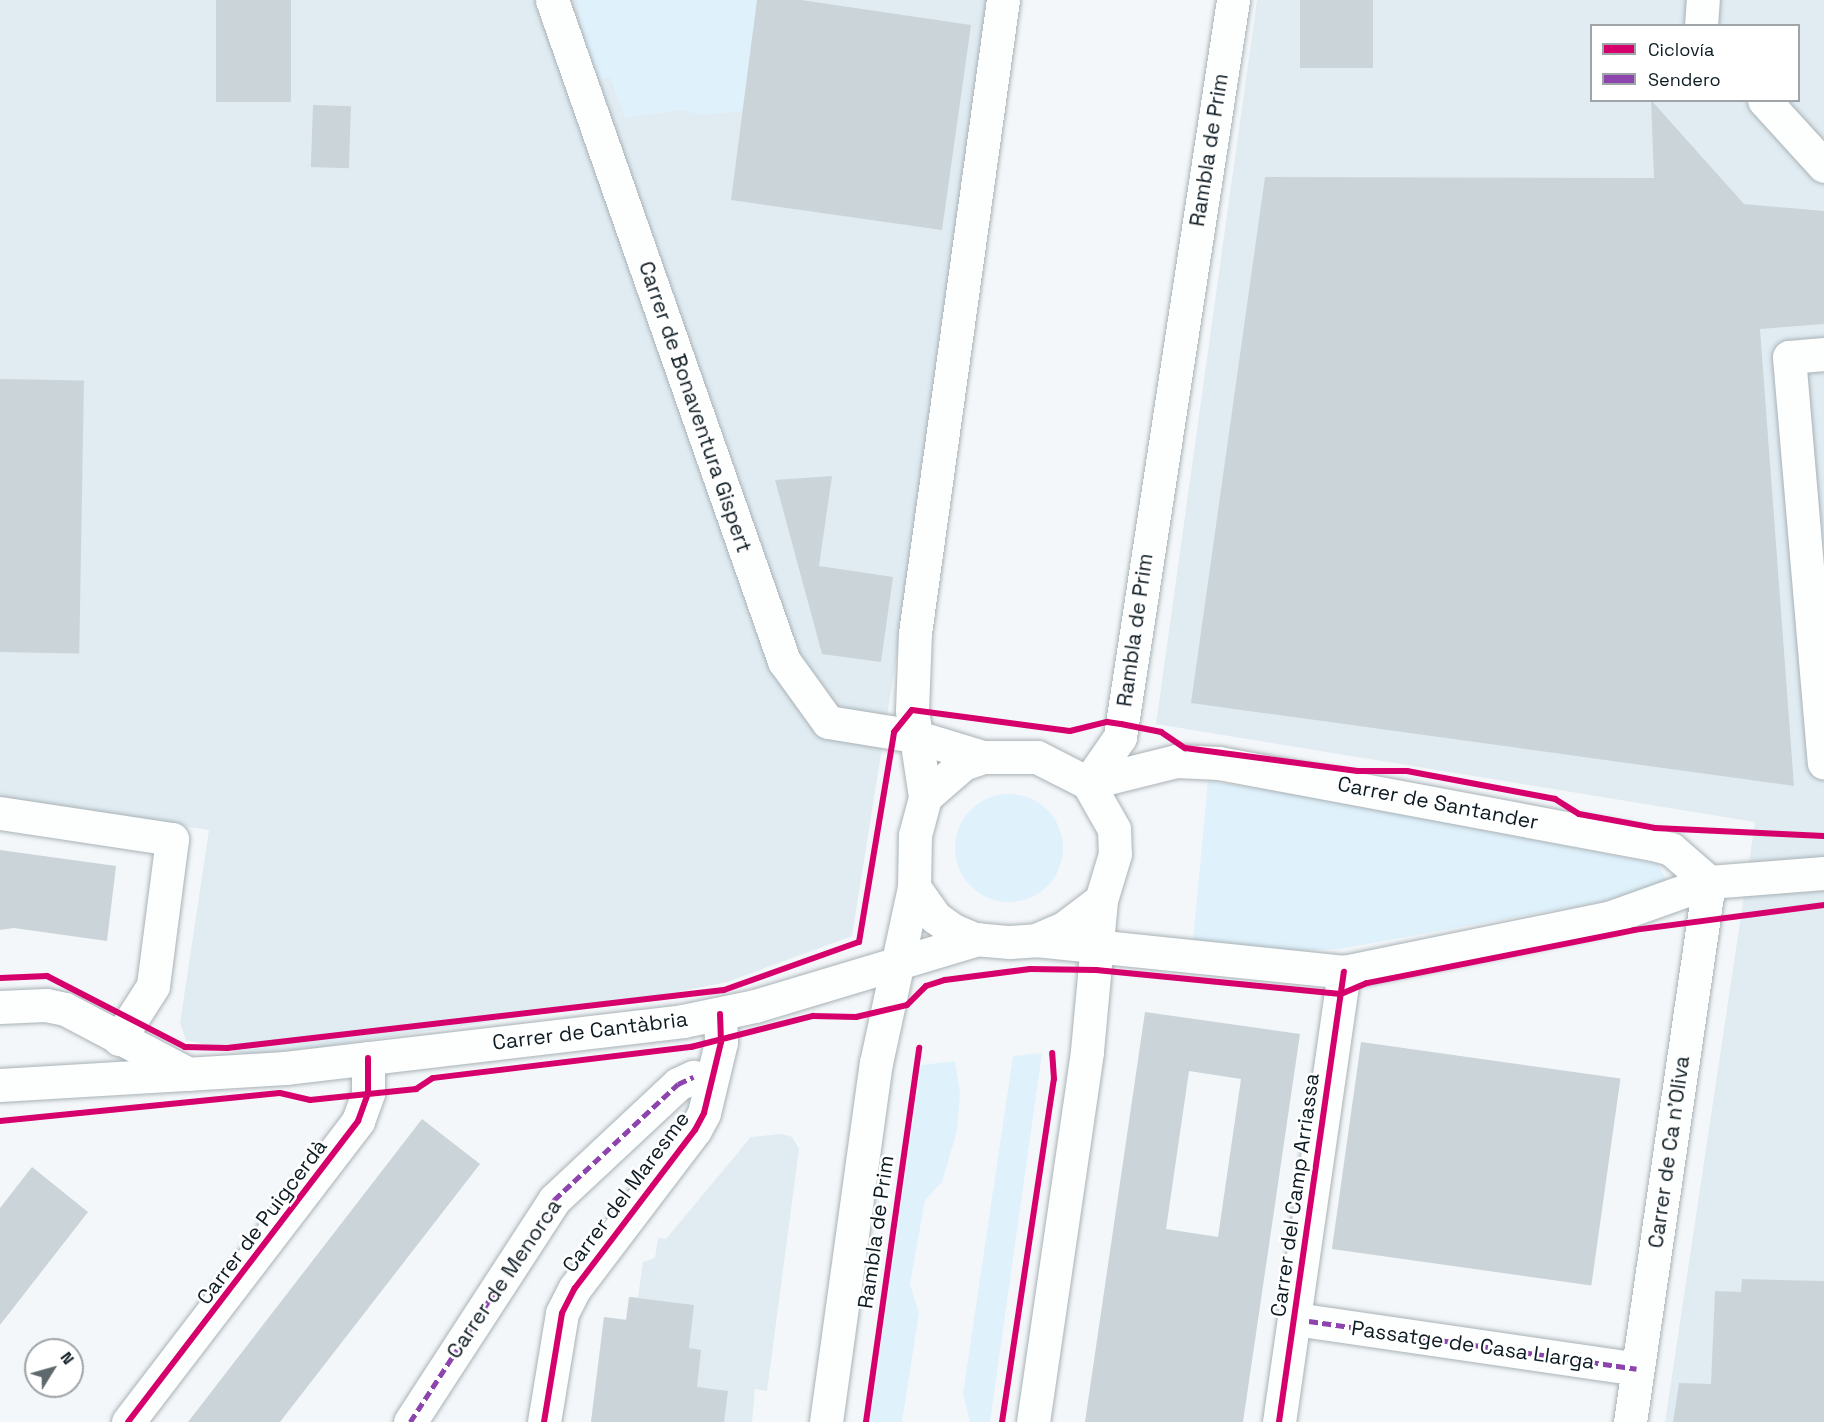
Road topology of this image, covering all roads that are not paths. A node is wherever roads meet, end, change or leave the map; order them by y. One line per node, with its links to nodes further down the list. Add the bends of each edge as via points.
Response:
1 (552, 0): 10 (street, Carrer de Bonaventura Gispert, via 784,661 828,722)
2 (1003, 0): 10 (street, via 915,633)
3 (1233, 0): 13 (street, Rambla de Prim, via 1120,736)
4 (1703, 0): 5 (street)
5 (1701, 24)
6 (1766, 102): 7 (street)
7 (1824, 166)
8 (1824, 354): 9 (street, via 1789,357)
9 (1817, 598): 12 (street)
10 (914, 736): 11 (street, Carrer de Bonaventura Gispert); 14 (street)
11 (983, 758): 13 (street, via 1037,758); 14 (street, via 945,776)
12 (1824, 762)
13 (1088, 783): 17 (street, Carrer de Santander, via 1176,761 1219,763 1653,844 1671,849); 19 (street, via 1114,829 1112,876)
14 (925, 797): 18 (street, Rambla de Prim, via 915,835)
15 (0, 813): 27 (street, via 171,839 153,986)
16 (1824, 873): 17 (street)
17 (1709, 882): 24 (street, via 1611,917); 33 (street, Carrer de Ca n'Oliva)
18 (914, 887): 20 (street, via 934,918); 23 (street, Rambla de Prim)
19 (1101, 900): 21 (street, via 1084,916); 22 (street)
20 (978, 939): 21 (street); 23 (street, Carrer de Cantàbria)
21 (1036, 940): 22 (street)
22 (1098, 947): 24 (street); 38 (street)
23 (898, 961): 26 (street, Carrer de Cantàbria); 37 (street, Rambla de Prim, via 876,1063)
24 (1344, 972): 39 (street, Carrer del Camp Arriassa)
25 (0, 1007): 27 (street, via 46,1005 65,1009)
26 (720, 1014): 28 (street, Carrer de Cantàbria); 36 (street, Carrer del Maresme, via 722,1042 700,1122 575,1288 562,1313)
27 (119, 1039): 29 (street)
28 (368, 1058): 29 (street, Carrer de Cantàbria); 34 (street, Carrer de Puigcerdà, via 368,1094 358,1121)
29 (194, 1076): 31 (street, Carrer de Cantàbria)
30 (693, 1077): 35 (street, Carrer de Menorca, via 678,1084 554,1200)
31 (0, 1085)
32 (1309, 1321): 33 (street, Passatge de Casa Llarga)
33 (1637, 1369): 40 (street, Carrer de Ca n'Oliva)
34 (128, 1422)
35 (410, 1422)
36 (544, 1422)
37 (826, 1422)
38 (1034, 1422)
39 (1279, 1422)
40 (1630, 1422)

